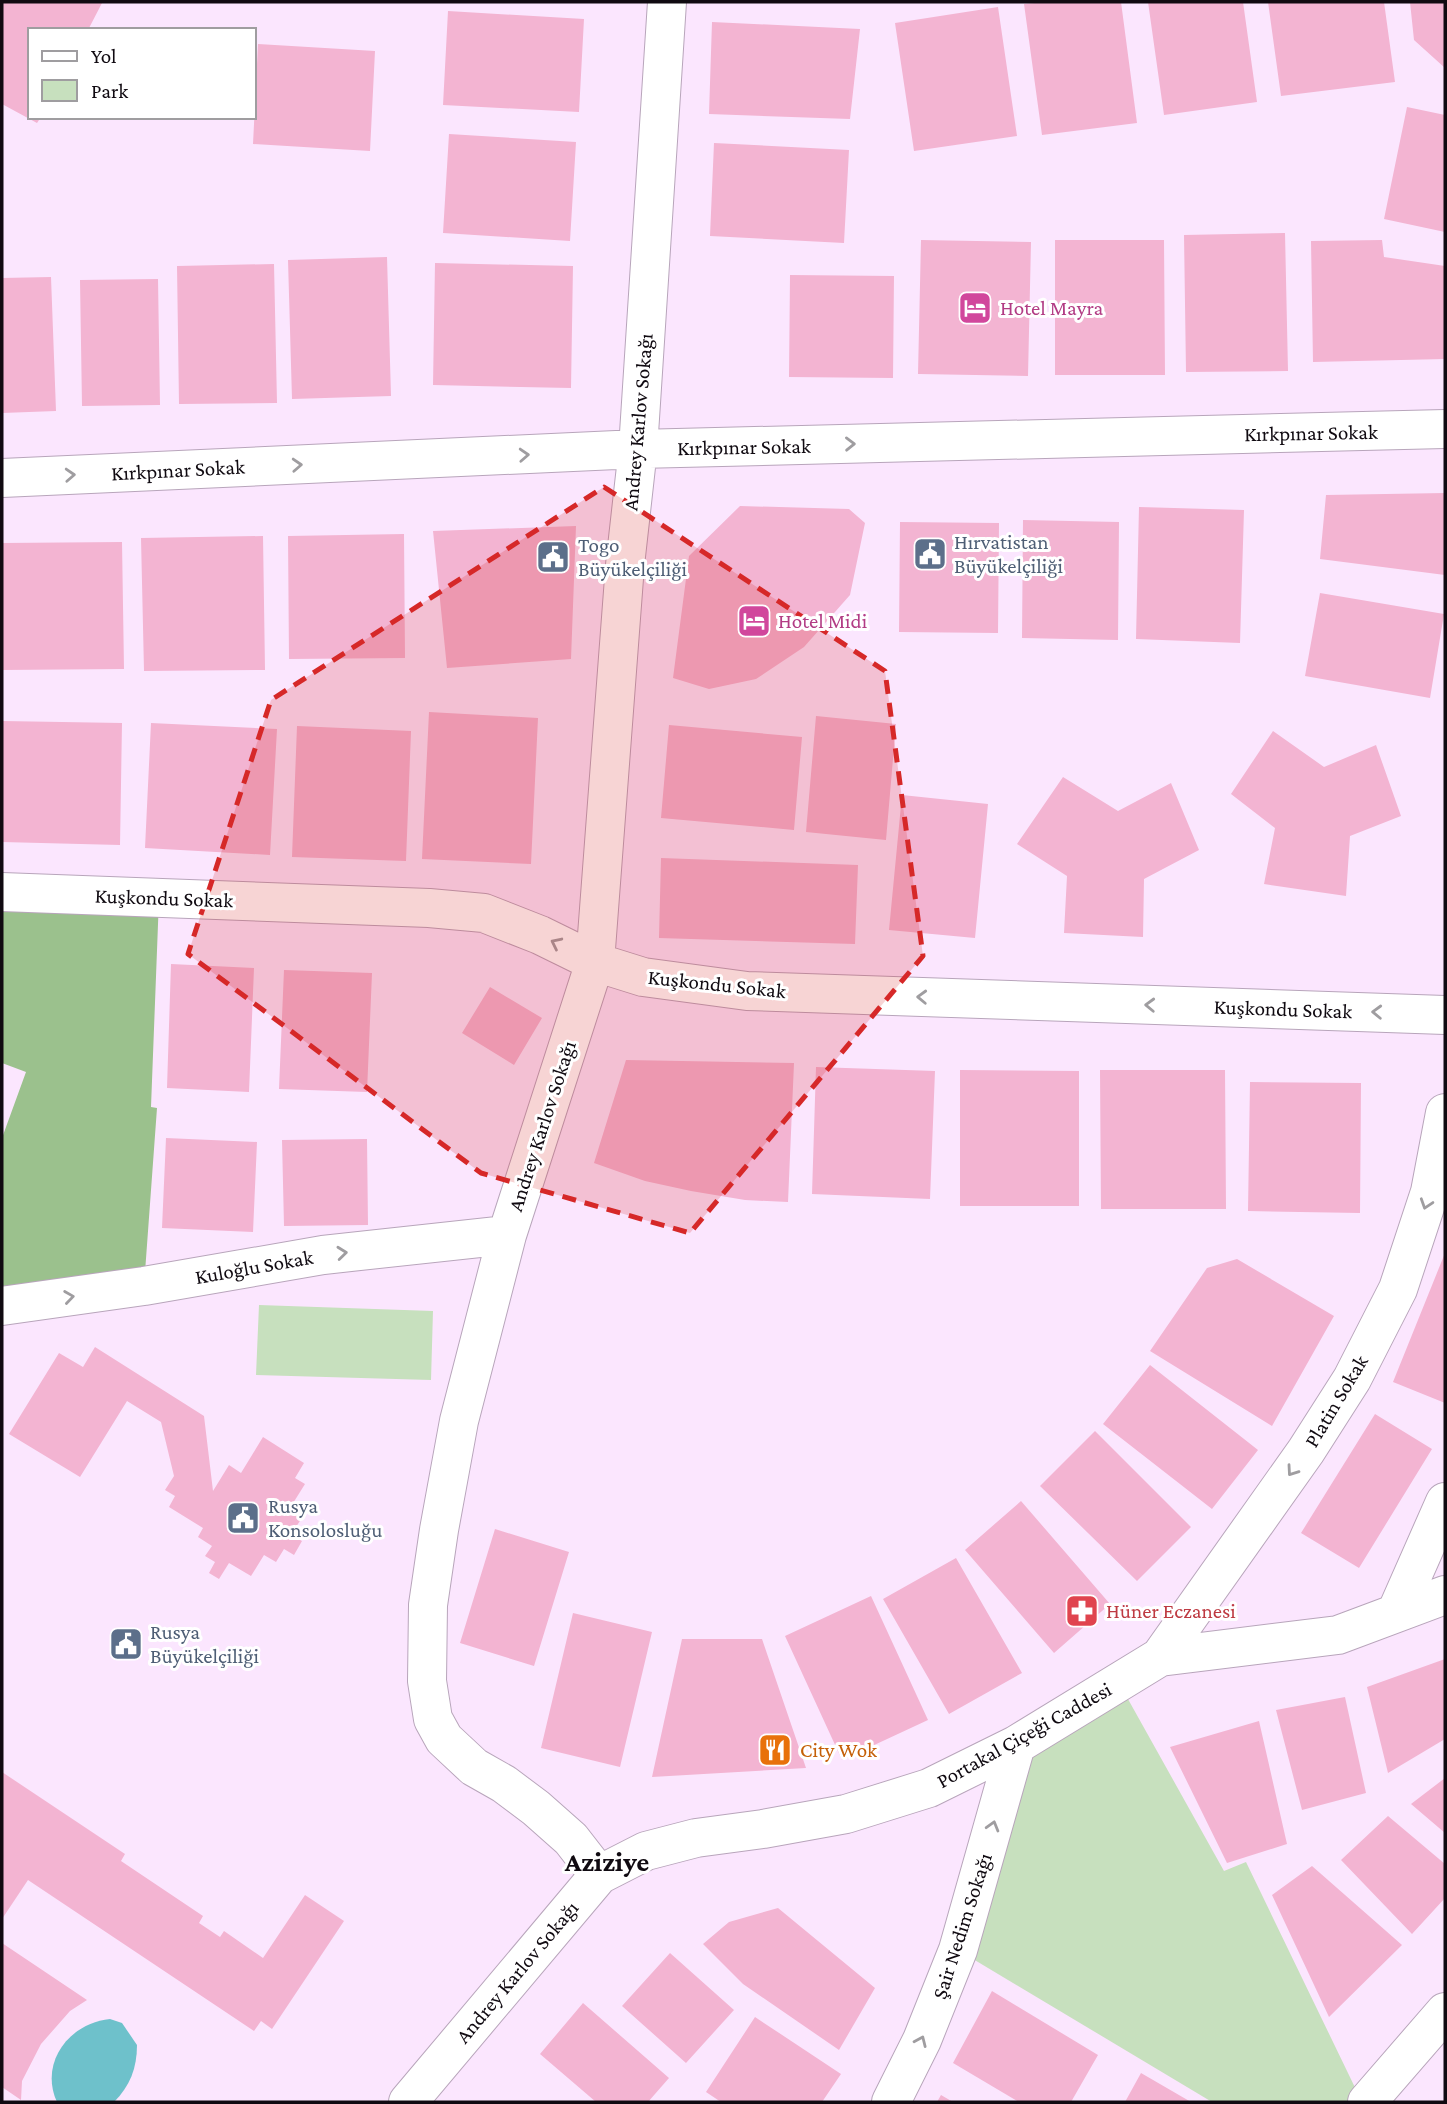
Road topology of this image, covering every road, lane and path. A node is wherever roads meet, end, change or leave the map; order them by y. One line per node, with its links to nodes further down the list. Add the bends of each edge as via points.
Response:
1 (667, 2): 3 (street, Andrey Karlov Sokağı)
2 (1445, 429): 3 (street, Kırkpınar Sokak, one-way to 2)
3 (638, 449): 4 (street, Kırkpınar Sokak, one-way to 3); 6 (street, Andrey Karlov Sokağı)
4 (2, 478)
5 (2, 892): 6 (street, Kuşkondu Sokak, one-way to 5, via 484,913)
6 (595, 962): 7 (street, Kuşkondu Sokak, one-way to 6, via 747,991 643,977); 9 (street, Andrey Karlov Sokağı)
7 (1445, 1015)
8 (1445, 1113): 14 (street, Platin Sokak, one-way to 14, via 1430,1192 1398,1289 1352,1379)
9 (507, 1235): 10 (street, Kuloğlu Sokak, one-way to 9, via 323,1255); 16 (street, Andrey Karlov Sokağı, via 459,1421 439,1530 428,1605 427,1681 433,1719 443,1739 474,1767 536,1808 571,1839)
10 (2, 1306)
11 (1445, 1502): 13 (street)
12 (1445, 1595): 13 (street, Portakal Çiçeği Caddesi)
13 (1396, 1613): 14 (street, Portakal Çiçeği Caddesi, via 1338,1635)
14 (1160, 1657): 15 (street, Portakal Çiçeği Caddesi)
15 (1016, 1745): 16 (street, Portakal Çiçeği Caddesi, via 929,1788 858,1810 646,1851); 19 (street, Şair Nedim Sokağı, one-way to 15, via 958,1950)
16 (599, 1875): 18 (street, Andrey Karlov Sokağı)
17 (1445, 2012): 20 (street)
18 (408, 2102)
19 (891, 2102)
20 (1367, 2102)

